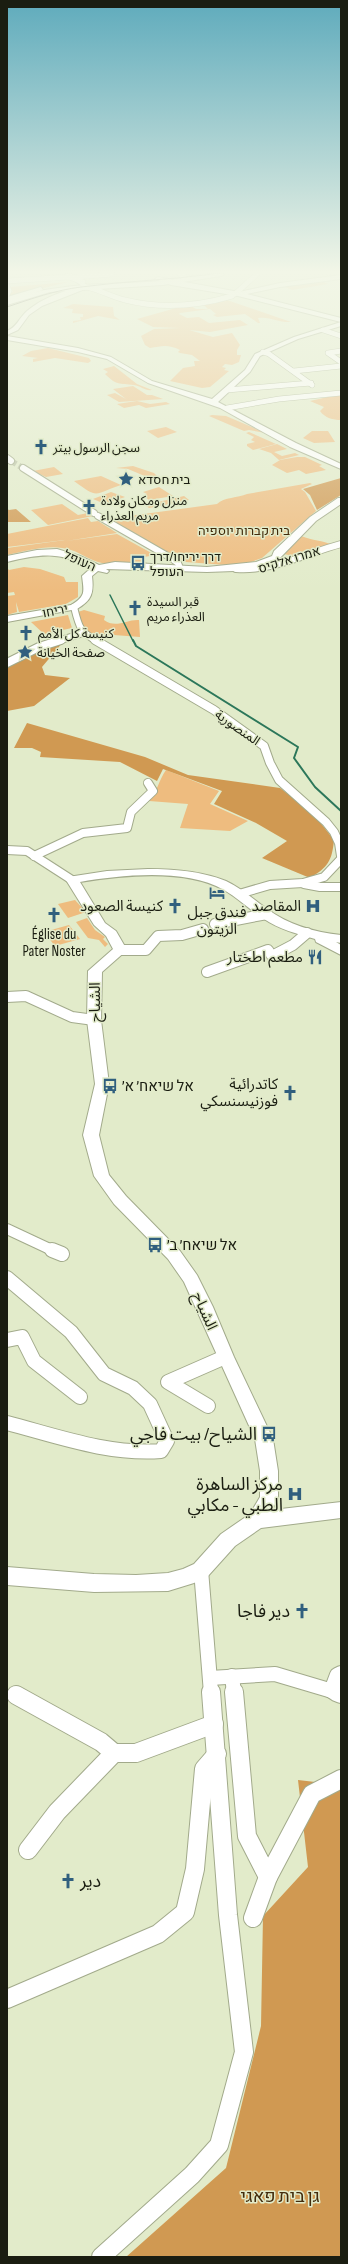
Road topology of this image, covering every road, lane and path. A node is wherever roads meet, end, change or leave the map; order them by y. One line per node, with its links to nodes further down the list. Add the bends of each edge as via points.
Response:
1 (140, 380): 8 (street)
2 (238, 380): 5 (street)
3 (305, 380): 4 (street)
4 (310, 384): 5 (street); 7 (street)
5 (227, 390): 8 (street)
6 (341, 393): 7 (street)
7 (323, 394): 9 (street)
8 (212, 403): 9 (street)
9 (226, 409): 10 (street)
10 (341, 467)
11 (23, 468): 16 (street, via 171,558)
12 (341, 501): 14 (street, via 307,524)
13 (341, 544): 18 (street, אמרו אלקיס, via 262,569)
14 (284, 547): 17 (street, via 260,563); 18 (street, via 267,563)
15 (7, 559): 19 (street, העופל, via 57,550 70,553)
16 (180, 568): 17 (street); 19 (street)
17 (219, 569): 18 (street)
18 (236, 569)
19 (101, 570): 20 (street, יריחו, via 88,585 87,598)
20 (74, 607): 21 (street, יריחו); 22 (street, via 79,628)
21 (7, 619)
22 (83, 633): 23 (street, via 40,647); 27 (street, المنصورية, via 214,710 264,746 269,764 279,781 338,835)
23 (7, 663)
24 (148, 783): 26 (street, via 153,791 132,812 127,828 83,833)
25 (7, 850): 26 (street, via 21,850)
26 (34, 856): 29 (street)
27 (341, 856)
28 (341, 859): 30 (street, via 324,877)
29 (72, 880): 32 (street, via 154,872 214,881); 38 (street, via 100,925 111,934)
30 (299, 883): 31 (street); 32 (street, via 270,885)
31 (341, 887)
32 (238, 894): 33 (street)
33 (267, 914): 34 (street); 36 (street, via 275,920)
34 (214, 924)
35 (203, 929): 38 (street, via 182,935 158,936 146,950)
36 (312, 935): 37 (street); 39 (street); 40 (street, via 271,957 268,950)
37 (341, 940)
38 (120, 950): 42 (street, الشياح, via 95,971)
39 (341, 951)
40 (207, 972)
41 (7, 997): 42 (street, via 32,996 71,1017)
42 (94, 1020): 47 (street, الشياح, via 102,1084 91,1135 102,1176 120,1200 174,1255 205,1307)
43 (7, 1229): 44 (street)
44 (62, 1254)
45 (7, 1278): 50 (street, via 71,1332 104,1374 133,1388 150,1404 167,1441 161,1450 135,1452 106,1448)
46 (7, 1340): 48 (street, via 22,1337 34,1361)
47 (225, 1357): 49 (street, via 168,1382); 52 (street, الشياح, via 264,1439 269,1472 269,1498)
48 (80, 1397)
49 (208, 1406)
50 (7, 1423)
51 (341, 1510): 52 (street)
52 (256, 1520): 53 (street, الشياح, via 228,1540)
53 (201, 1570): 54 (street, الشياح, via 168,1582 136,1584); 57 (street)
54 (7, 1576)
55 (341, 1673): 58 (street, via 337,1675)
56 (232, 1676): 57 (street); 58 (street, via 275,1674); 65 (street, via 247,1836)
57 (210, 1678): 60 (street)
58 (336, 1692)
59 (16, 1695): 61 (street, via 101,1742)
60 (214, 1724): 61 (street, via 136,1753); 62 (street)
61 (114, 1754): 64 (street, via 57,1812)
62 (216, 1754): 67 (street, via 204,1769 195,1869 185,1912 158,1934); 68 (street, via 228,1915 244,2052 220,2145 192,2175)
63 (341, 1779): 65 (street, via 312,1794)
64 (28, 1850)
65 (268, 1877): 66 (street)
66 (253, 1918)
67 (7, 1999)
68 (101, 2257)

